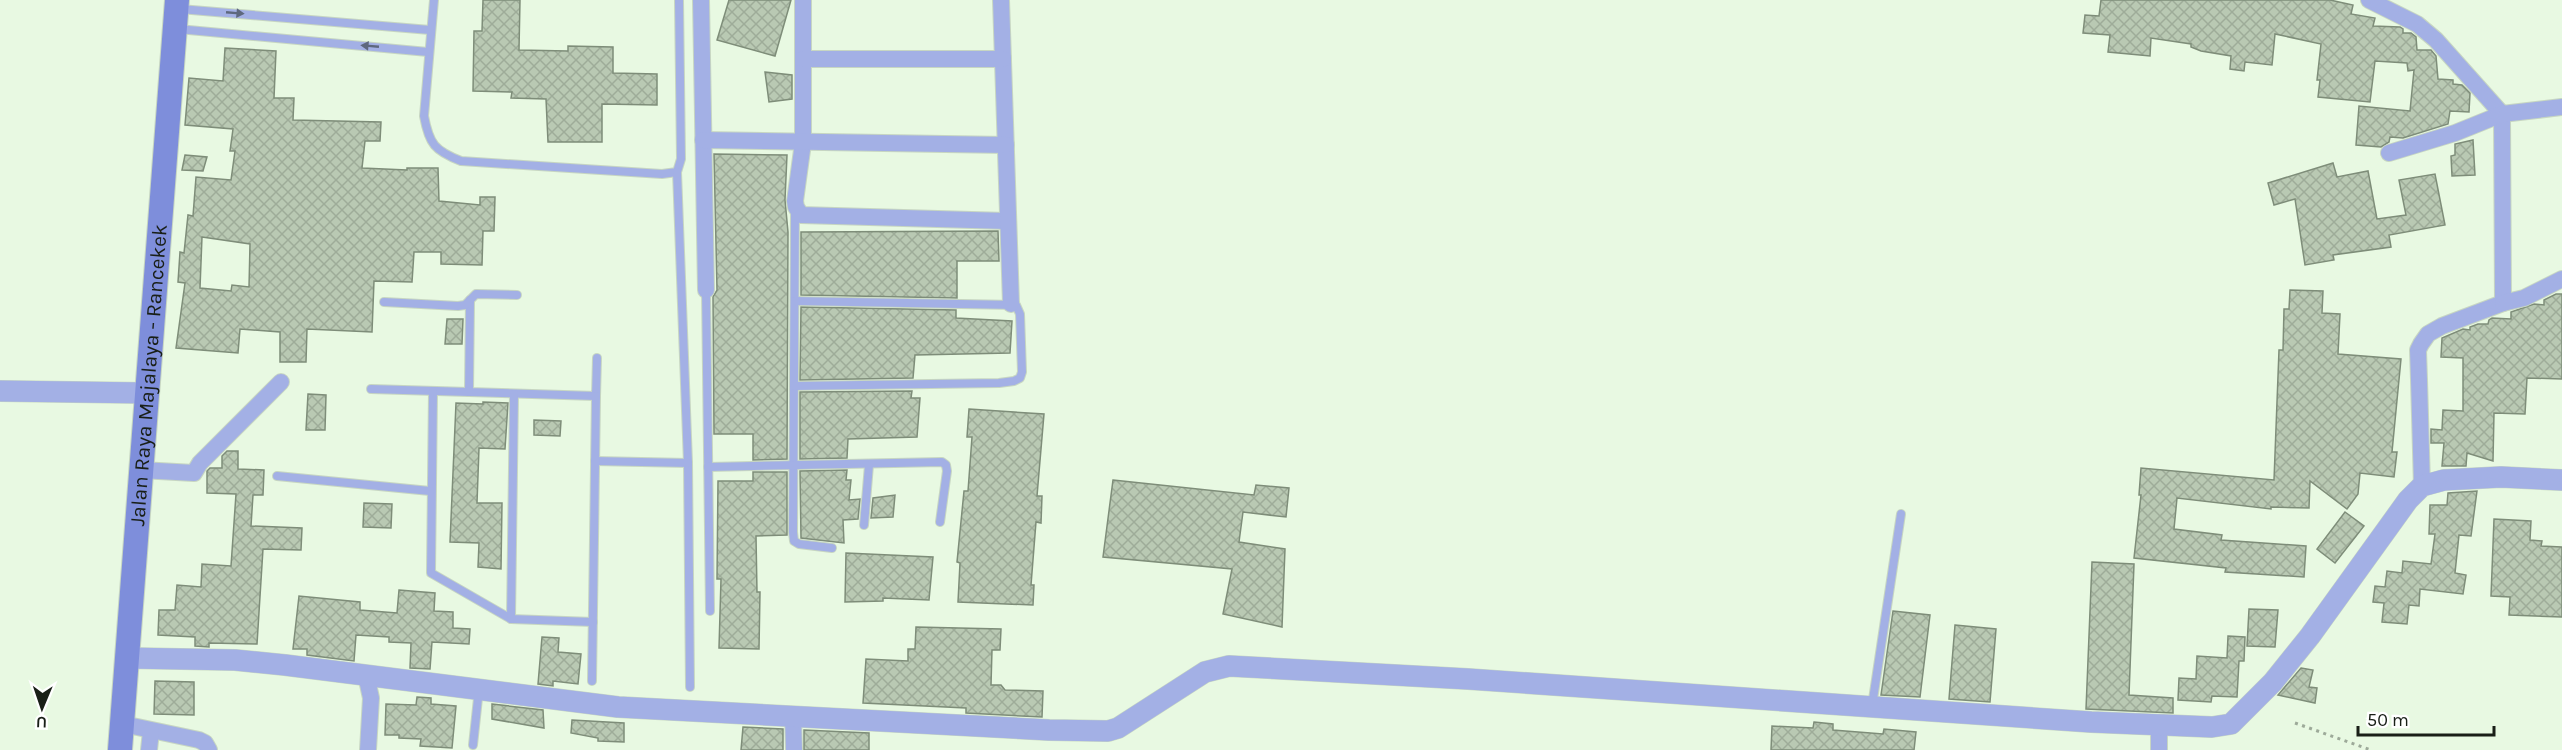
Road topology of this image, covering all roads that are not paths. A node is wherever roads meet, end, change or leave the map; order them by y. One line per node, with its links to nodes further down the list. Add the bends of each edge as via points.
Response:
1 (434, 0): 8 (lane)
2 (680, 0): 18 (lane, via 681,159)
3 (701, 0): 14 (street)
4 (803, 0): 10 (street)
5 (1001, 0): 11 (street)
6 (2368, 0): 13 (street, via 2417,24 2436,40)
7 (176, 12): 8 (lane, one-way to 8); 9 (lane, one-way to 7); 36 (main road, Jalan Raya Majalaya - Rancekek)
8 (430, 30): 9 (lane)
9 (428, 52): 18 (lane, via 424,116 427,135 446,155 461,160)
10 (803, 58): 11 (street); 15 (street)
11 (1003, 59): 16 (street)
12 (2562, 107): 13 (street)
13 (2502, 114): 17 (street); 27 (street)
14 (703, 140): 15 (street); 22 (street)
15 (804, 143): 16 (street); 19 (street)
16 (1006, 145): 20 (street)
17 (2389, 153)
18 (677, 172): 40 (lane)
19 (796, 207): 20 (street, via 801,215 811,217); 25 (lane)
20 (1006, 221): 28 (street)
21 (2562, 279): 27 (street)
22 (706, 290): 43 (lane)
23 (517, 295): 24 (lane, via 476,294)
24 (470, 300): 26 (lane, via 458,306); 35 (lane)
25 (795, 301): 28 (lane); 31 (lane)
26 (384, 302)
27 (2503, 303): 47 (street, via 2442,326 2428,334 2421,344 2418,372)
28 (1011, 304): 31 (lane, via 1016,305 1020,315 1022,372 1014,381)
29 (597, 358): 38 (lane)
30 (281, 382): 44 (street, via 200,462 194,473)
31 (794, 386): 42 (lane)
32 (370, 388): 33 (lane)
33 (432, 391): 35 (lane); 48 (lane)
34 (6, 392): 36 (street)
35 (469, 392): 37 (lane)
36 (146, 393): 44 (main road, Jalan Raya Majalaya - Rancekek)
37 (514, 394): 38 (lane); 54 (lane)
38 (596, 396): 39 (lane)
39 (595, 461): 40 (lane); 55 (lane)
40 (688, 463): 59 (lane)
41 (869, 465): 42 (lane); 50 (lane, via 946,465); 51 (lane)
42 (793, 466): 43 (lane); 52 (lane, via 794,541)
43 (708, 467): 53 (lane)
44 (141, 470): 56 (main road, Jalan Raya Majalaya - Rancekek)
45 (278, 476): 48 (lane)
46 (2562, 480): 47 (street, via 2454,479)
47 (2422, 486): 64 (street, via 2310,636 2236,720 2212,727)
48 (430, 491): 54 (lane, via 431,573)
49 (1901, 514): 61 (lane)
50 (940, 522)
51 (864, 525)
52 (831, 548)
53 (710, 611)
54 (511, 619): 55 (lane)
55 (593, 622): 58 (lane)
56 (127, 658): 57 (street, via 235,660); 63 (main road, Jalan Raya Majalaya - Rancekek)
57 (366, 675): 60 (street); 70 (street, via 372,698)
58 (592, 681)
59 (690, 687)
60 (479, 689): 62 (street, via 618,707); 66 (lane)
61 (1872, 706): 62 (street, via 1229,666 1205,672 1118,728 1108,730); 64 (street)
62 (793, 716): 71 (street)
63 (123, 724): 65 (street); 67 (main road, Jalan Raya Majalaya - Rancekek)
64 (2159, 725): 72 (street)
65 (151, 731): 68 (street); 69 (street, via 199,740)
66 (473, 746)
67 (120, 750)
68 (149, 750)
69 (209, 750)
70 (368, 750)
71 (794, 750)
72 (2159, 750)

